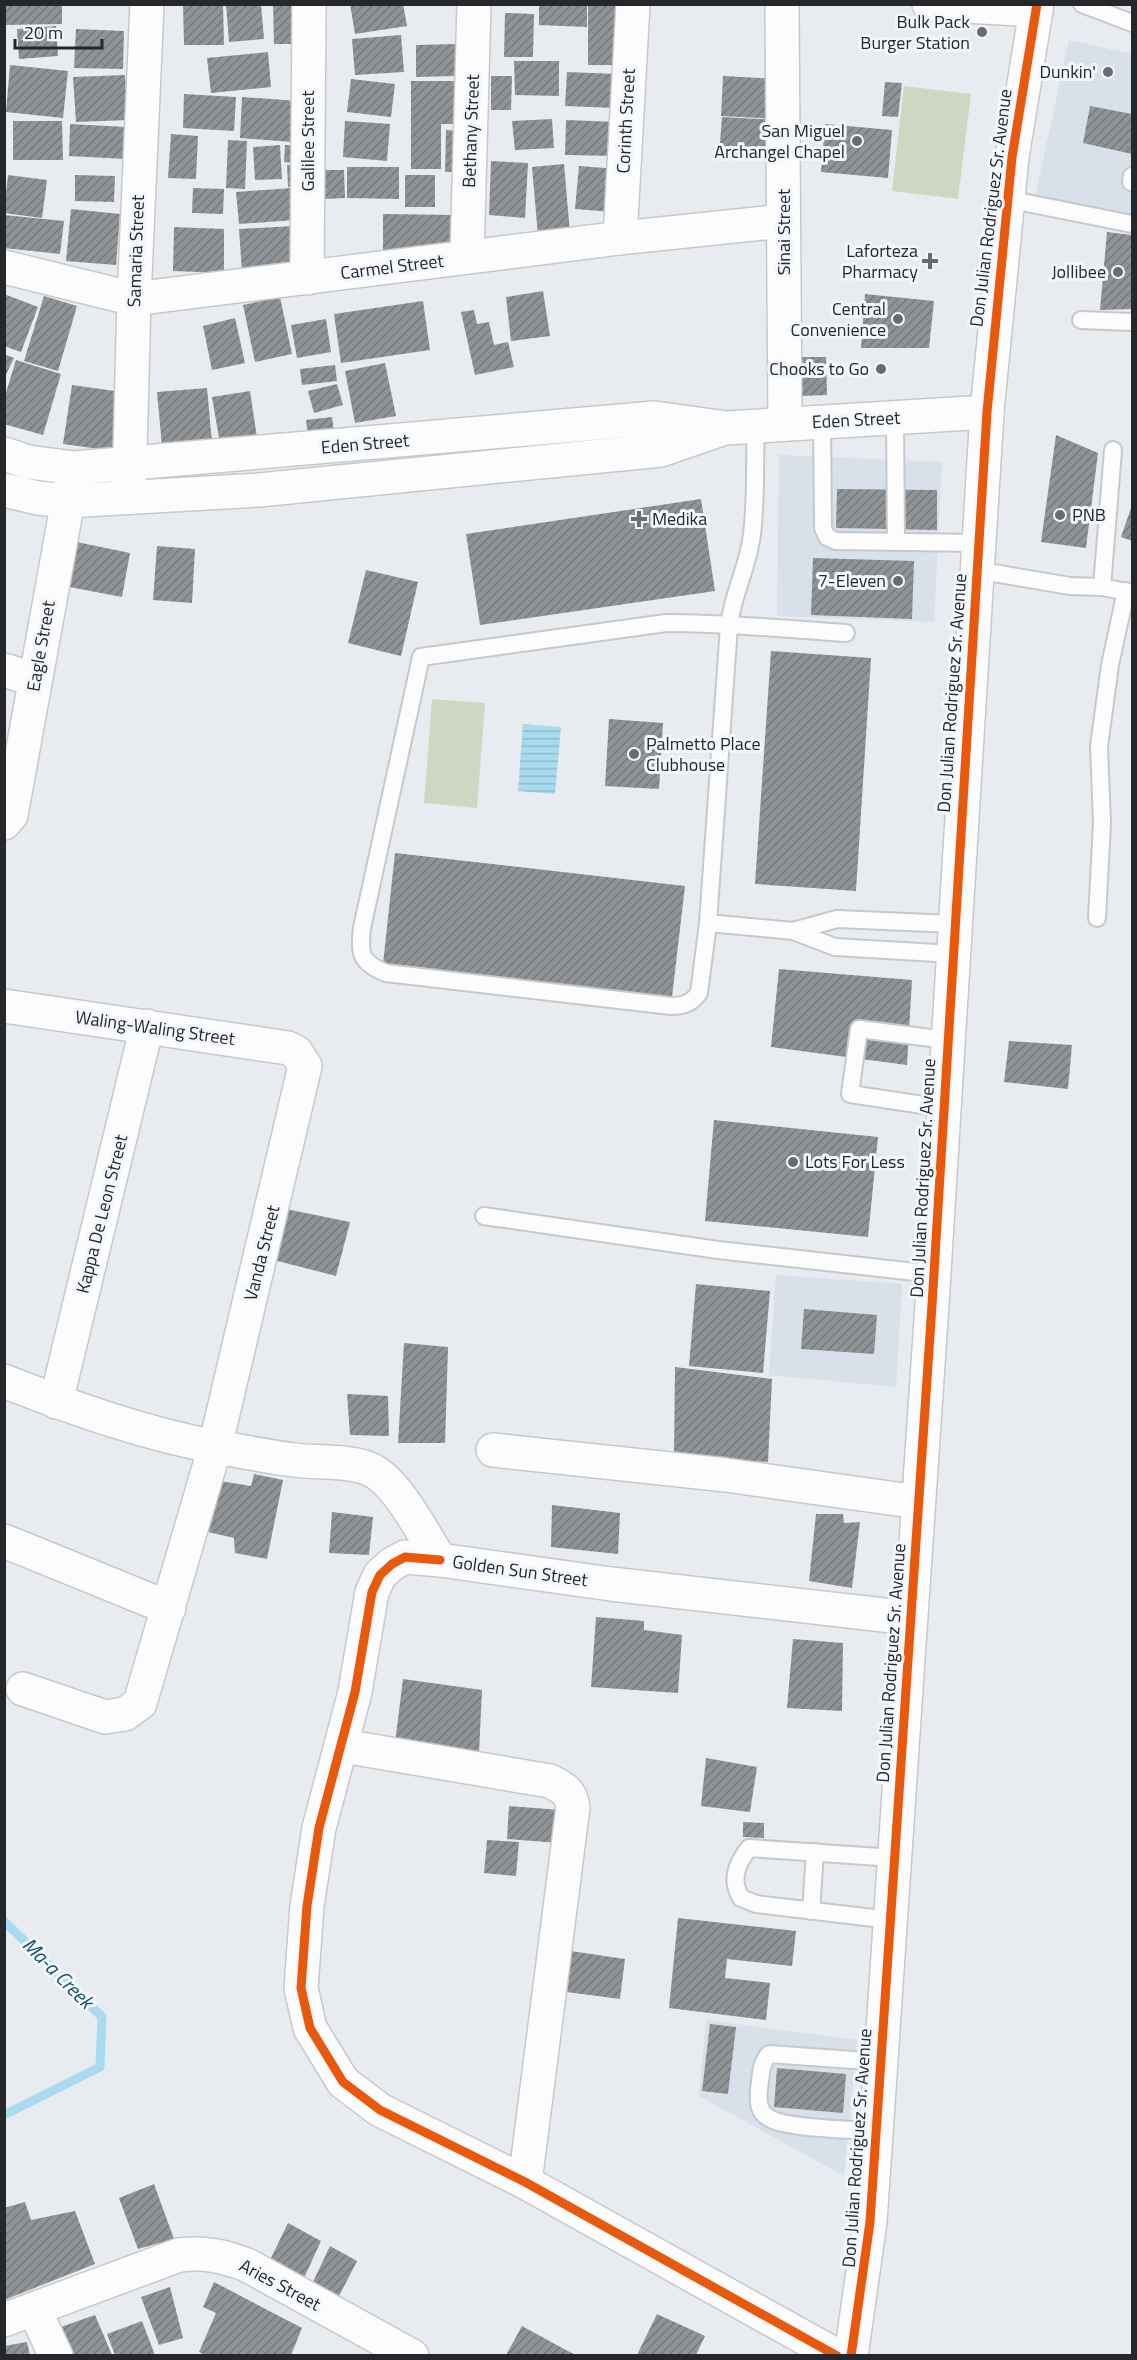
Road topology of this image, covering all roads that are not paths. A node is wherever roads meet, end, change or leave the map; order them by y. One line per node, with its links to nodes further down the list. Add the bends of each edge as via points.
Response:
1 (147, 4): 17 (street, Samaria Street)
2 (309, 4): 16 (street, Galilee Street)
3 (474, 4): 14 (street, Bethany Street)
4 (633, 4): 13 (street, Corinth Street)
5 (782, 4): 11 (street, Sinai Street)
6 (929, 4): 8 (street)
7 (1082, 4): 9 (lane)
8 (1036, 8): 10 (street, Don Julian Rodriguez Sr. Avenue)
9 (1132, 23)
10 (1006, 199): 12 (lane); 20 (street, Don Julian Rodriguez Sr. Avenue)
11 (783, 220): 13 (street, Carmel Street); 23 (street, Sinai Street)
12 (1132, 224)
13 (620, 238): 14 (street, Carmel Street)
14 (467, 257): 16 (street, Carmel Street)
15 (4, 267): 17 (street, Carmel Street)
16 (307, 278): 17 (street, Carmel Street)
17 (134, 299): 26 (street, Samaria Street)
18 (1082, 320): 19 (lane)
19 (1132, 322)
20 (987, 412): 21 (street, Eden Street); 32 (street, Don Julian Rodriguez Sr. Avenue)
21 (896, 418): 22 (street, Eden Street); 31 (lane)
22 (822, 422): 23 (street, Eden Street); 31 (lane, via 824,533 836,541)
23 (755, 426): 26 (street, Eden Street, via 656,418); 29 (street, Eden Street, via 661,450 259,490); 35 (lane, via 752,538 730,609)
24 (1113, 450): 33 (lane)
25 (4, 454): 27 (street, Eden Street, via 28,462)
26 (130, 464): 27 (street, Eden Street); 29 (street, Samaria Street)
27 (74, 468): 30 (street, Eagle Street)
28 (4, 490): 30 (street, Eden Street)
29 (129, 498): 30 (street, Eden Street)
30 (67, 501): 37 (street, Eagle Street)
31 (896, 542): 32 (lane)
32 (977, 557): 33 (lane, via 1070,586); 42 (street, Don Julian Rodriguez Sr. Avenue)
33 (1102, 587): 34 (lane)
34 (1129, 592): 39 (lane, via 1110,665 1099,746 1102,844)
35 (729, 626): 36 (lane); 40 (lane); 40 (lane, via 666,623 421,657 360,945 363,959 386,974 682,1006 699,993)
36 (846, 633)
37 (20, 675): 38 (street, Eagle Street, via 11,815)
38 (4, 823)
39 (1097, 918)
40 (708, 923): 41 (lane)
41 (793, 931): 42 (lane, via 835,947); 42 (lane, via 837,919)
42 (953, 939): 45 (street, Don Julian Rodriguez Sr. Avenue)
43 (4, 1006): 44 (street, Waling-Waling Street)
44 (147, 1026): 46 (street, Waling-Waling Street, via 288,1048); 51 (street, Kappa De Leon Street)
45 (947, 1040): 47 (street, Don Julian Rodriguez Sr. Avenue); 47 (lane, via 859,1029 850,1094)
46 (302, 1059): 52 (street, Vanda Street, via 305,1076)
47 (943, 1108): 49 (street, Don Julian Rodriguez Sr. Avenue)
48 (484, 1216): 49 (lane, via 718,1250)
49 (933, 1274): 54 (street, Don Julian Rodriguez Sr. Avenue)
50 (4, 1381): 51 (street, Golden Sun Street)
51 (56, 1402): 52 (street, Golden Sun Street)
52 (215, 1447): 56 (street, Golden Sun Street, via 367,1468 384,1478 396,1492); 57 (street, Vanda Street)
53 (493, 1450): 54 (street, via 726,1475)
54 (918, 1502): 58 (street, Don Julian Rodriguez Sr. Avenue)
55 (4, 1541): 57 (street)
56 (440, 1560): 58 (street, Golden Sun Street); 60 (street, via 405,1557 380,1575 365,1620 361,1661)
57 (169, 1608): 59 (street, Vanda Street, via 140,1703 125,1713 105,1717)
58 (910, 1618): 62 (street, Don Julian Rodriguez Sr. Avenue)
59 (23, 1689)
60 (343, 1746): 67 (street, via 319,1828 307,1906 301,1988 310,2028 343,2082 359,2096); 67 (street, via 550,1781 572,1796)
61 (815, 1852): 62 (lane); 63 (lane); 63 (lane, via 749,1848 735,1875 741,1898 756,1904)
62 (894, 1858): 64 (street, Don Julian Rodriguez Sr. Avenue)
63 (811, 1911): 64 (lane)
64 (890, 1920): 65 (street, Don Julian Rodriguez Sr. Avenue)
65 (881, 2061): 66 (street, Don Julian Rodriguez Sr. Avenue); 66 (lane, via 813,2063 769,2054 762,2068 759,2094 759,2106 769,2118 808,2118)
66 (876, 2132): 73 (street, Don Julian Rodriguez Sr. Avenue, via 866,2264)
67 (525, 2182): 72 (street)
68 (20, 2314): 69 (street, Aries Street, via 179,2255 202,2252 247,2265); 70 (street)
69 (362, 2344): 71 (street, Aries Street)
70 (56, 2355)
71 (412, 2355)
72 (837, 2355)
73 (851, 2355)

